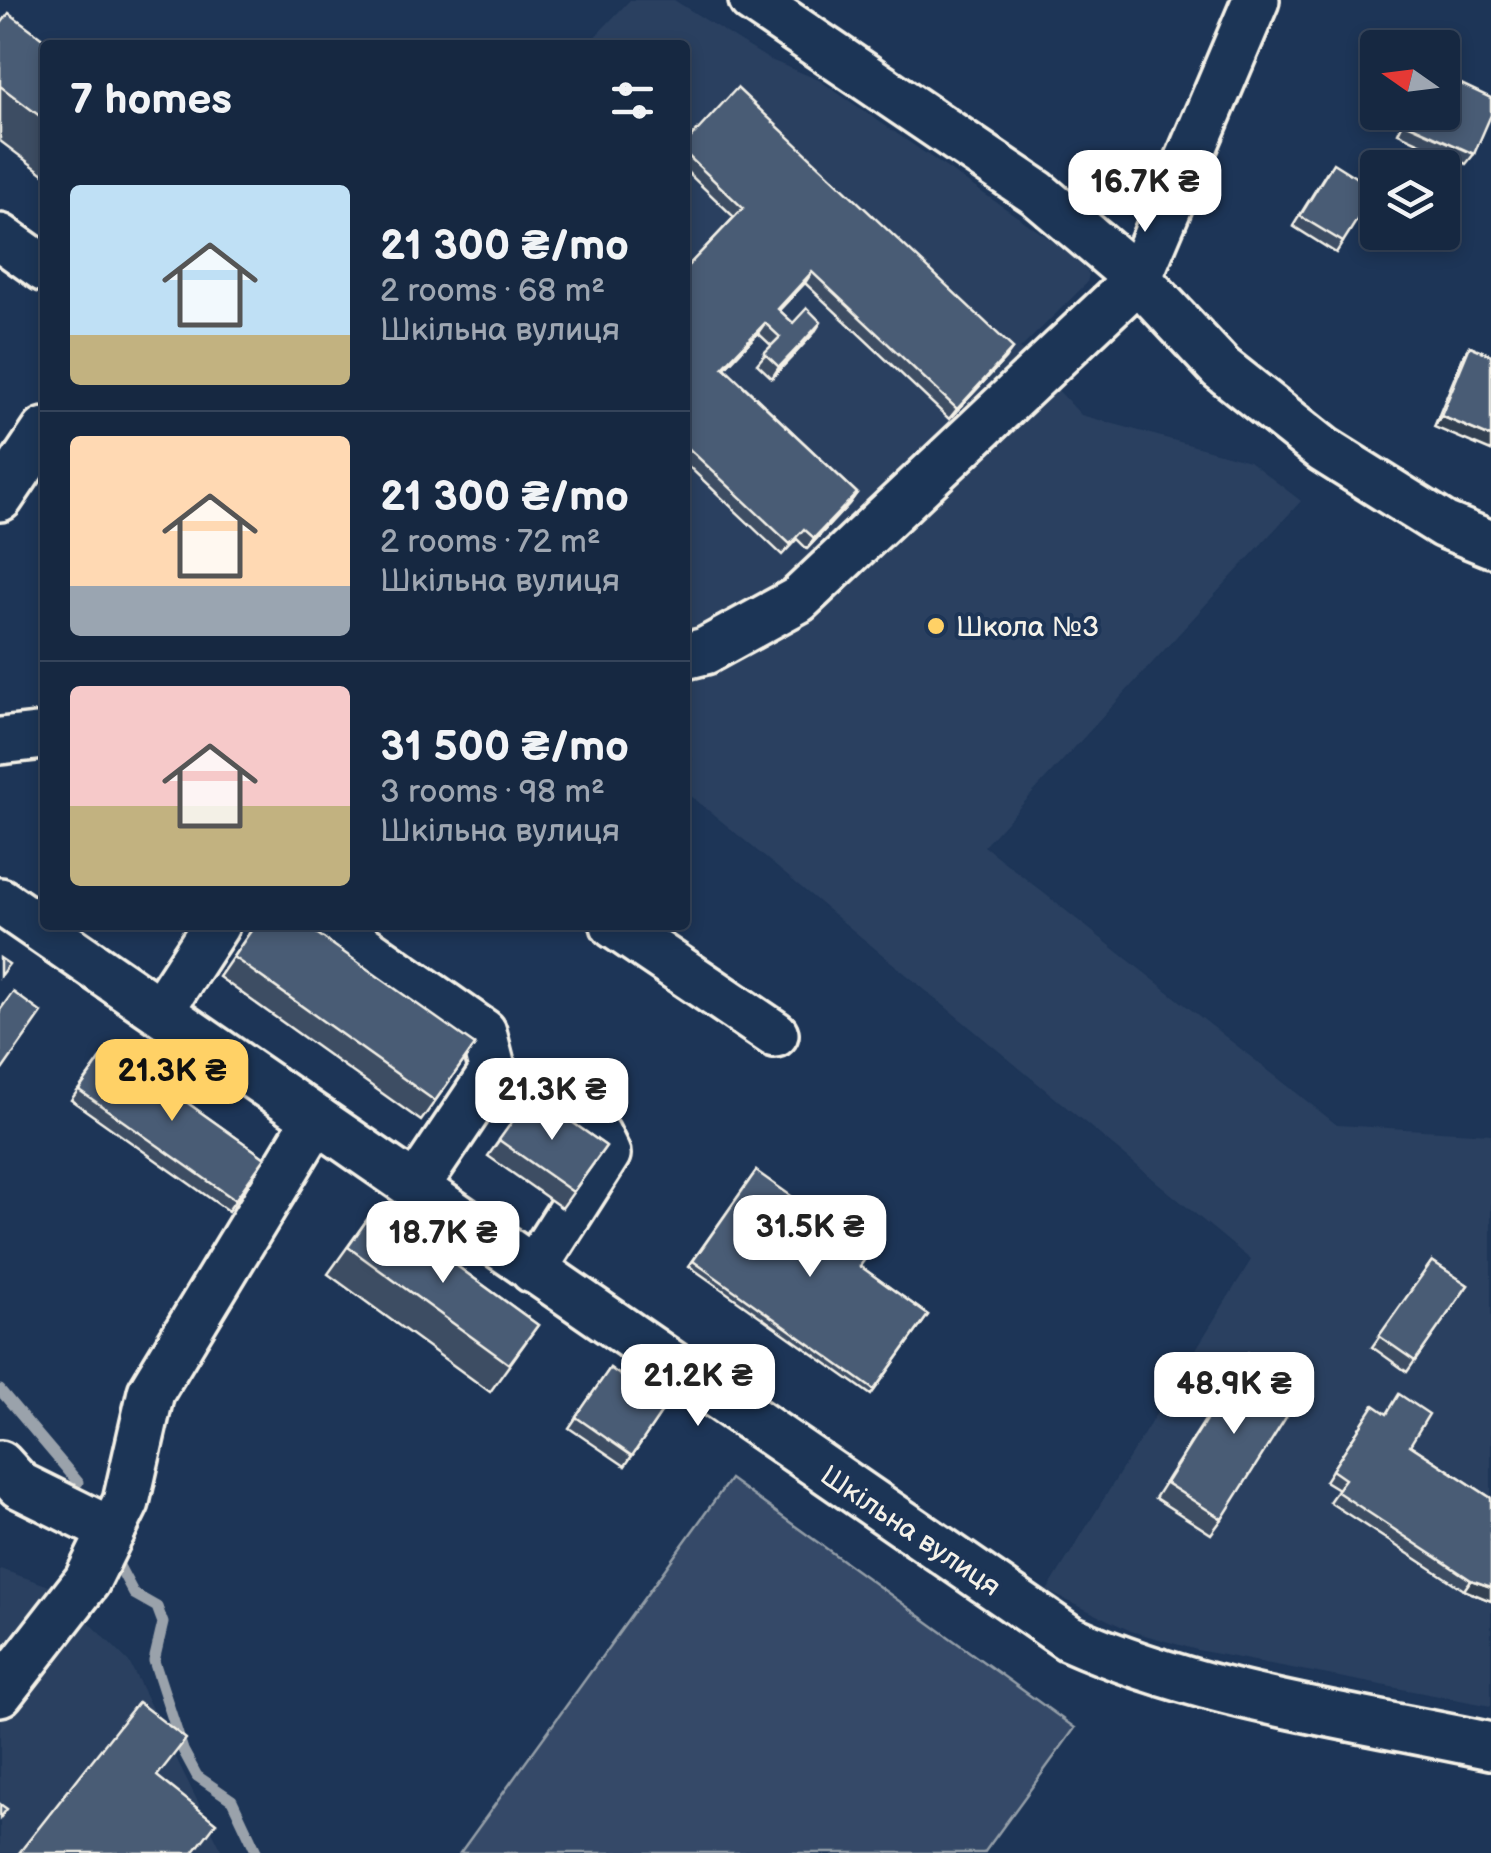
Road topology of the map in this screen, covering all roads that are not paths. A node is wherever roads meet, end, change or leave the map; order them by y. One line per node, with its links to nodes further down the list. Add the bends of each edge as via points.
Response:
1 (752, 0): 5 (street, via 1037,193)
2 (1256, 0): 5 (street)
3 (0, 237): 4 (street)
4 (40, 265)
5 (1138, 279): 8 (street, via 1222,368 1324,450 1444,524); 9 (street, via 798,600)
6 (40, 439): 7 (street)
7 (0, 498)
8 (1491, 544)
9 (690, 655)
10 (0, 901): 11 (street, Шкільна вулиця)
11 (40, 928)
12 (42, 930): 16 (street, Шкільна вулиця)
13 (213, 930): 16 (street)
14 (337, 930): 20 (street, via 483,1032 493,1072)
15 (621, 930): 17 (street)
16 (160, 1011): 19 (street, Шкільна вулиця)
17 (775, 1034)
18 (546, 1099): 21 (street, via 597,1134 607,1154)
19 (316, 1119): 20 (street, Шкільна вулиця); 23 (street, via 150,1392 126,1502)
20 (415, 1188): 21 (street, Шкільна вулиця)
21 (533, 1270): 25 (street, Шкільна вулиця, via 1069,1638 1126,1664 1196,1683)
22 (0, 1464): 23 (street, via 18,1484)
23 (112, 1531): 24 (street, via 87,1582)
24 (0, 1693)
25 (1491, 1746)

